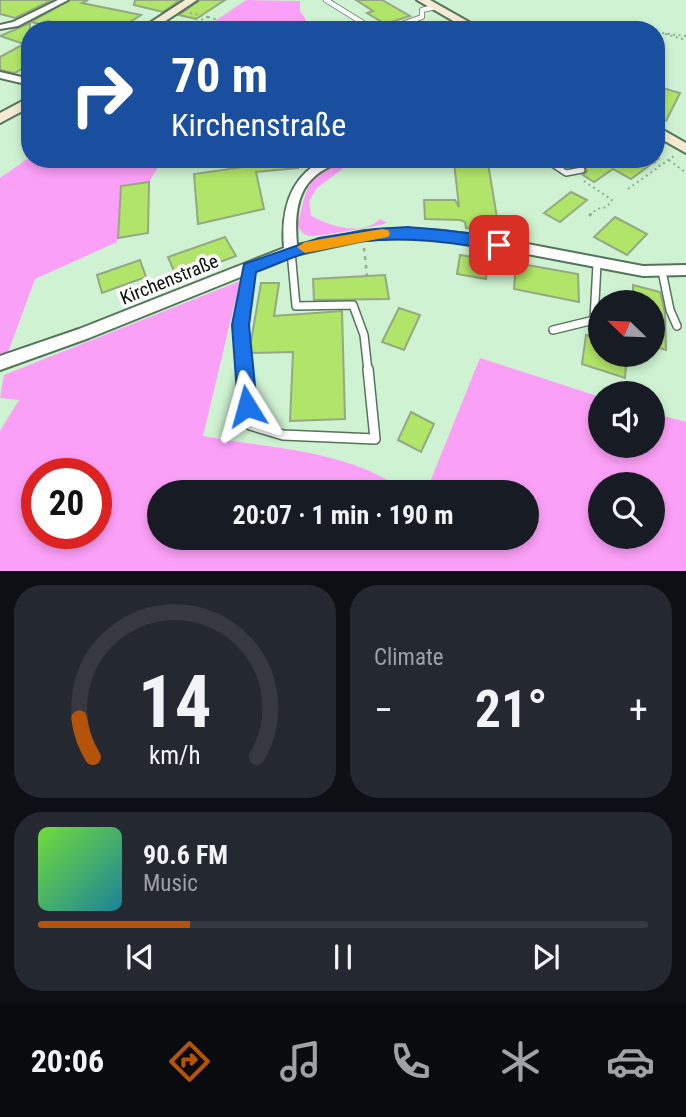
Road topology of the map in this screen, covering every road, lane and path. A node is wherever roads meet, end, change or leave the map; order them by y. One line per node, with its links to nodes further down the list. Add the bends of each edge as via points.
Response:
1 (64, 0): 9 (street)
2 (192, 0): 10 (main road)
3 (326, 0): 13 (lane)
4 (422, 0): 5 (main road)
5 (436, 7): 14 (lane, via 422,10 422,18); 15 (main road)
6 (187, 12): 7 (path)
7 (208, 17): 11 (path); 12 (path)
8 (21, 21): 16 (street)
9 (21, 21)
10 (158, 21)
11 (198, 21)
12 (212, 21)
13 (360, 21)
14 (412, 21)
15 (462, 21)
16 (0, 27)
17 (665, 33): 19 (path)
18 (665, 34): 20 (path)
19 (686, 36)
20 (686, 40)
21 (0, 75): 22 (street)
22 (21, 80)
23 (21, 106): 24 (main road)
24 (0, 119)
25 (665, 138): 26 (main road)
26 (681, 152): 27 (path)
27 (669, 160): 28 (path); 34 (path)
28 (665, 163)
29 (316, 168): 38 (street, via 297,188 288,225)
30 (555, 168): 33 (lane, via 562,174)
31 (657, 168): 35 (path)
32 (582, 170): 33 (lane)
33 (575, 173): 36 (path, via 612,200)
34 (686, 173)
35 (628, 189)
36 (589, 216)
37 (363, 236): 38 (street, Kirchenstraße); 39 (street, Kirchenstraße, via 450,236); 43 (path)
38 (291, 251): 40 (street, Kirchenstraße); 40 (lane, via 296,306 353,305 364,335 375,439 283,435 250,425 240,325)
39 (597, 264): 42 (street, Kirchenstraße); 44 (lane)
40 (249, 268): 48 (street, Kirchenstraße)
41 (686, 270): 42 (street, Kirchenstraße)
42 (662, 271): 46 (lane)
43 (368, 276)
44 (597, 290)
45 (588, 324): 47 (lane)
46 (677, 326)
47 (553, 330)
48 (0, 363)

